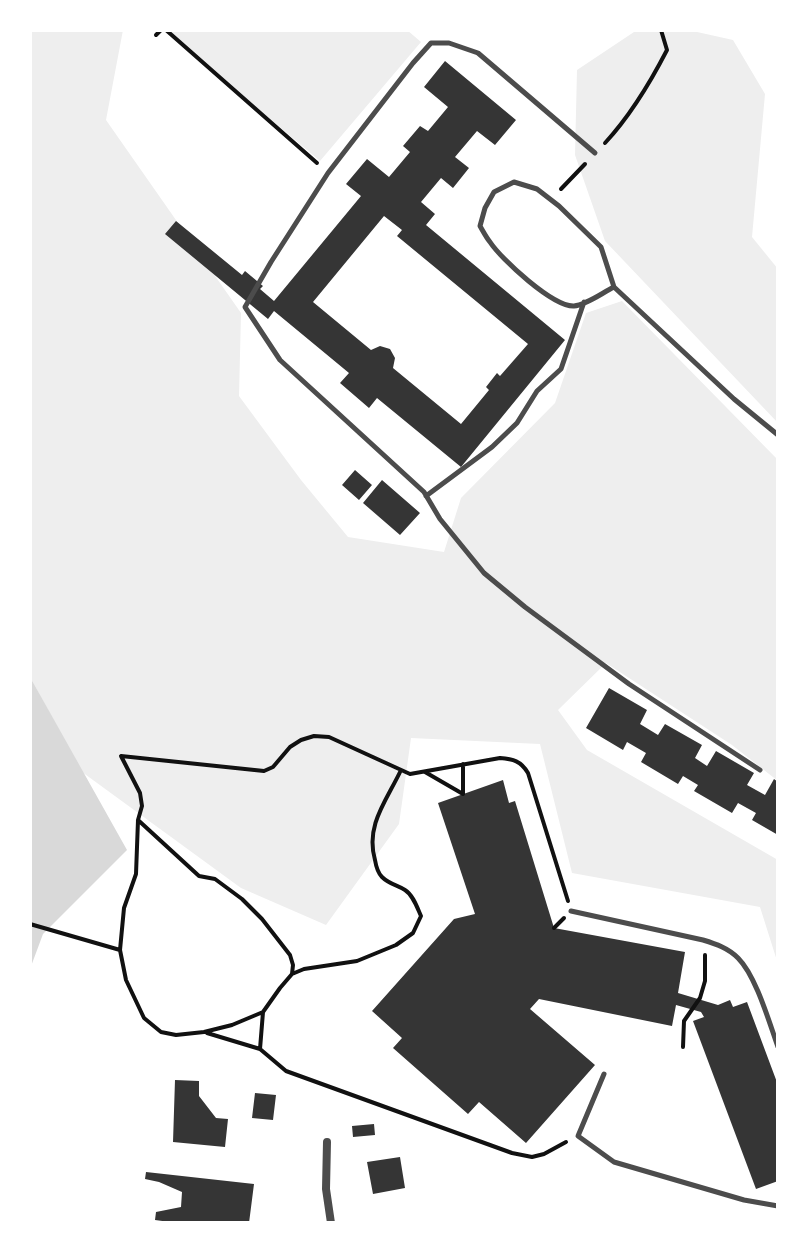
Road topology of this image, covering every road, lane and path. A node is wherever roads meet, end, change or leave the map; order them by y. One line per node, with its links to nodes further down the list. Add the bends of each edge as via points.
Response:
1 (163, 30): 3 (path); 5 (path)
2 (661, 30): 4 (path, via 667,50 651,82)
3 (156, 35)
4 (595, 153): 5 (lane, via 478,53 431,43); 6 (path)
5 (328, 173): 10 (lane, via 245,307 280,360)
6 (551, 200): 7 (lane, via 601,247); 8 (lane, via 514,182 494,192 480,226 490,244 542,292 567,305)
7 (614, 287): 8 (lane); 9 (lane)
8 (584, 302): 10 (lane, via 561,369 492,447)
9 (778, 435)
10 (426, 496): 13 (lane, via 484,573 525,607)
11 (463, 764): 14 (path); 14 (path, via 463,794); 16 (path, via 500,758 523,765)
12 (401, 770): 14 (path); 15 (path, via 329,737 314,736 290,747 264,771 121,756 140,793); 21 (path, via 375,820 371,843 380,876 408,891 416,904 421,916 413,933 357,961)
13 (760, 770)
14 (424, 771)
15 (138, 820): 20 (path, via 136,874 124,908); 21 (path, via 199,876 215,879 242,899 290,955)
16 (571, 911): 18 (path); 19 (lane)
17 (30, 924): 20 (path)
18 (554, 928)
19 (703, 940): 24 (path, via 705,981 684,1021); 25 (lane, via 739,958)
20 (120, 950): 23 (path, via 126,980 144,1018 161,1032)
21 (292, 974): 22 (path)
22 (263, 1012): 23 (path); 26 (path)
23 (204, 1032): 26 (path)
24 (683, 1047)
25 (778, 1047)
26 (260, 1049): 28 (path, via 286,1071 512,1153 544,1154)
27 (604, 1074): 28 (lane)
28 (578, 1136): 30 (lane, via 614,1162)
29 (327, 1142): 31 (street)
30 (778, 1206)
31 (331, 1223)

